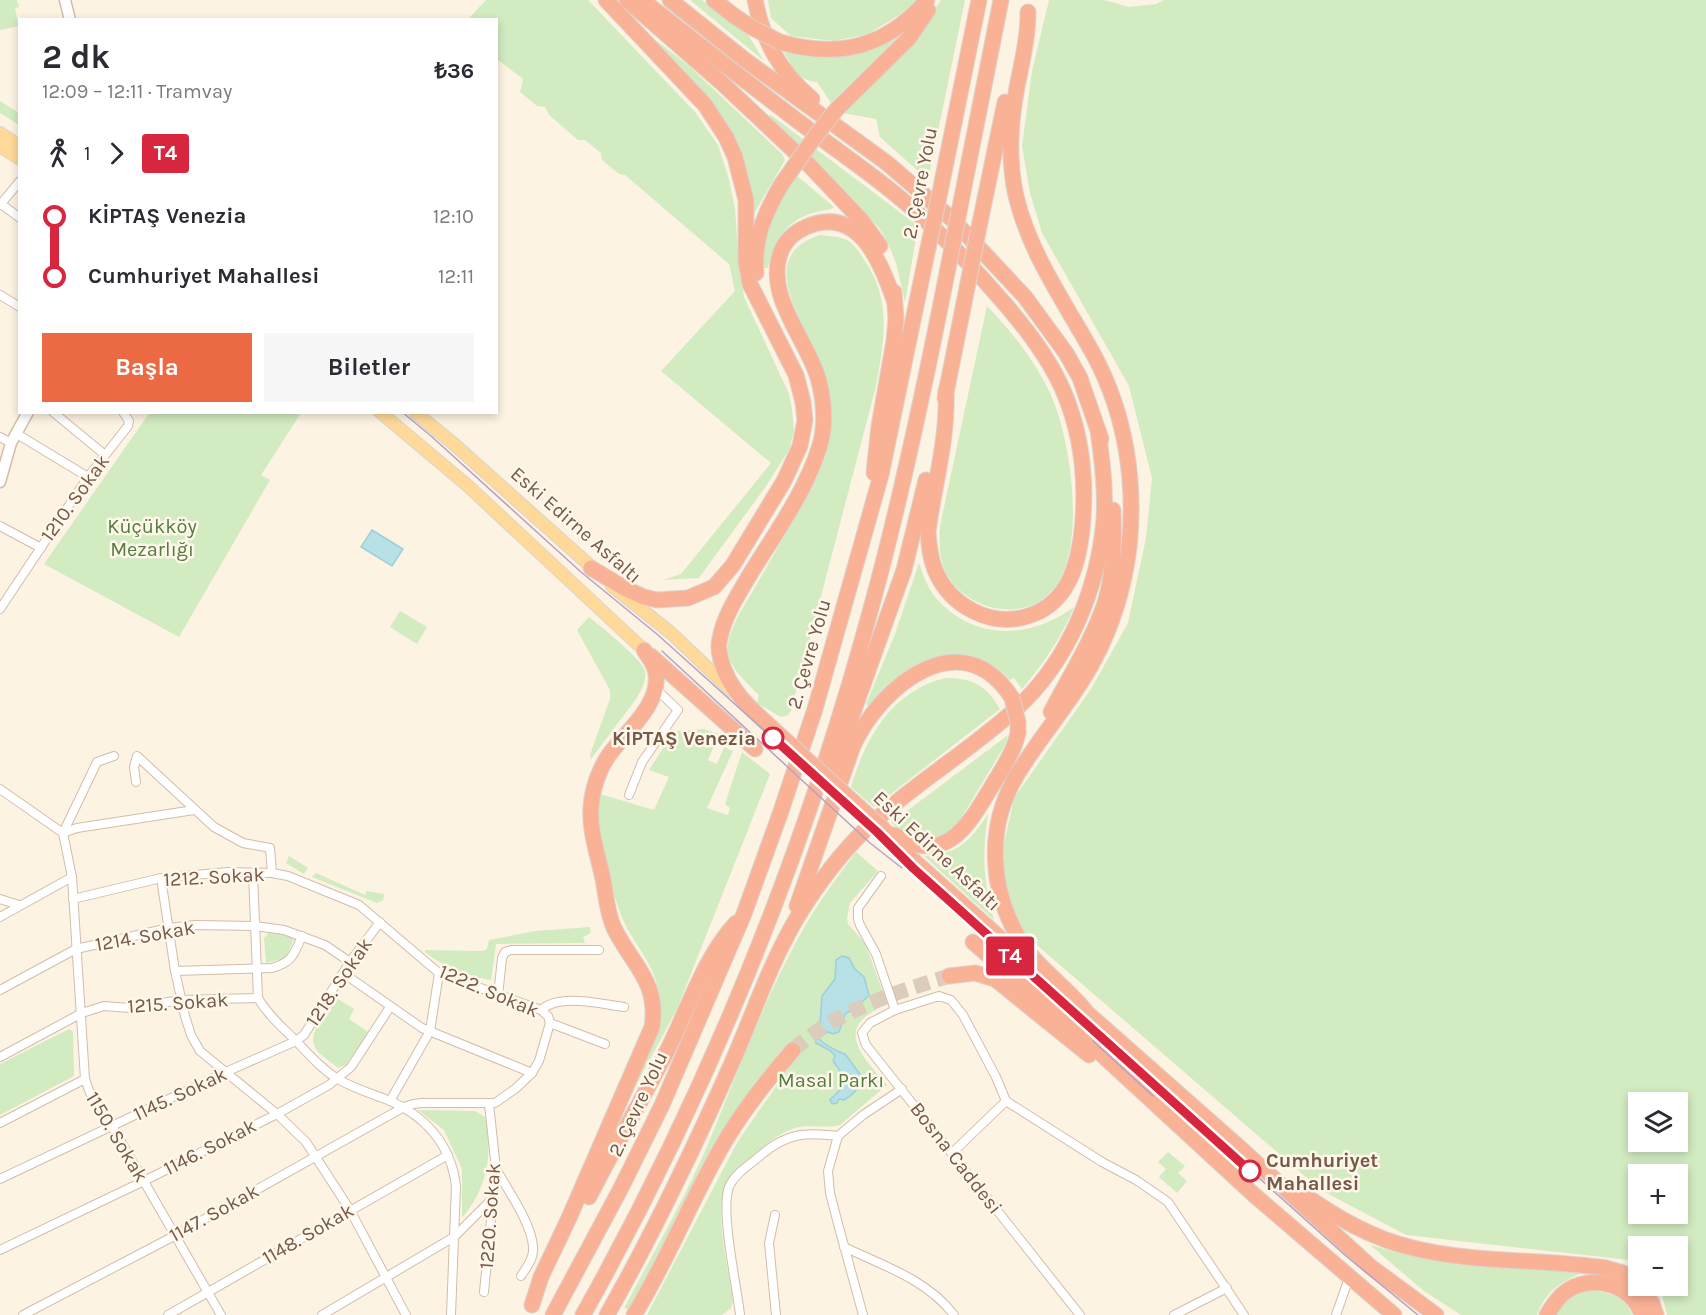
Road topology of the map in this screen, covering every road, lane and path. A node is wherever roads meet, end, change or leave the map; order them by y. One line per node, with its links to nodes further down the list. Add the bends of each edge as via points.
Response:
1 (65, 0): 13 (main road)
2 (606, 0): 25 (highway, via 699,98 726,137 746,200 750,284)
3 (627, 0): 23 (highway, via 722,83 862,221 888,264)
4 (642, 0): 26 (highway, via 923,218 990,287 1036,344 1063,390 1074,421 1085,490 1081,537 1072,575 1055,601 1025,617 994,619 964,606 951,596 935,570 928,532 945,430)
5 (670, 0): 15 (highway)
6 (714, 0): 8 (highway, bridge, via 780,42 823,50 876,41 910,19)
7 (755, 0): 15 (highway, via 769,46 784,71)
8 (927, 0)
9 (934, 0): 25 (highway, bridge, via 909,38 837,110 781,185 761,225 757,244 756,275)
10 (979, 0): 38 (highway, 2. Çevre Yolu, bridge, via 900,393)
11 (1001, 0): 55 (highway, bridge, via 921,402 885,557)
12 (1029, 6): 26 (highway, bridge); 48 (highway, via 1027,41 1012,121 1010,155 1016,196 1032,246 1105,379 1122,429 1131,497 1127,564 1106,633 1081,683)
13 (70, 18)
14 (0, 133): 16 (main road)
15 (851, 136): 32 (highway, via 954,221 1025,297 1066,353 1084,387)
16 (18, 145)
17 (0, 146): 18 (main road)
18 (18, 158)
19 (18, 183): 20 (street)
20 (0, 204): 21 (street)
21 (18, 217)
22 (0, 295): 24 (street)
23 (894, 300): 38 (highway, via 894,341 873,468); 45 (highway, via 878,260 859,233 847,226 832,222 807,226 787,241 779,255 779,291 819,380 822,438 808,475 742,587 719,639 721,661)
24 (18, 307)
25 (764, 314): 41 (highway, via 800,387 805,420 796,457 784,481 732,565 714,587 688,598 666,600 644,597)
26 (946, 391): 55 (highway, via 904,570 830,777)
27 (27, 414): 34 (main road)
28 (55, 414): 35 (street)
29 (124, 414): 35 (street, 1210. Sokak, via 128,426)
30 (382, 414): 43 (main road, via 468,486)
31 (417, 414): 41 (main road, Eski Edirne Asfaltı)
32 (1098, 430): 48 (highway, via 1111,483 1111,576 1091,637); 70 (highway, via 1104,519 1098,559 1083,608 1059,655 1019,706 858,838 825,877)
33 (0, 437): 34 (street)
34 (14, 439): 36 (street); 37 (main road)
35 (105, 455): 36 (street, 1210. Sokak)
36 (88, 477): 40 (street, 1210. Sokak)
37 (0, 482)
38 (875, 494): 64 (highway, 2. Çevre Yolu, via 815,709)
39 (0, 526): 40 (street, 1210. Sokak)
40 (41, 548): 42 (street)
41 (591, 568): 45 (main road, Eski Edirne Asfaltı, via 671,633)
42 (0, 609)
43 (644, 650): 44 (highway, via 656,672); 46 (highway)
44 (655, 688): 51 (street, via 678,710 642,762); 132 (highway, via 646,709 604,763 592,796 591,814 611,920 646,977 654,1004 652,1027)
45 (744, 702): 53 (highway, Eski Edirne Asfaltı, bridge)
46 (755, 749)
47 (114, 756): 54 (street, via 97,762)
48 (1027, 760): 86 (highway, via 1013,782 998,825 995,863 1001,897 1023,946)
49 (136, 782): 52 (street, via 137,756)
50 (0, 789): 54 (street)
51 (629, 795)
52 (194, 810): 54 (street); 57 (street, via 226,836 270,848)
53 (881, 827): 70 (highway, bridge, via 906,842 921,846 942,844 962,831 978,809 1012,752 1018,733 1012,699 1004,686 984,669 960,662 927,669 909,678 867,719 853,746); 86 (highway, Eski Edirne Asfaltı, via 933,879)
54 (63, 833): 59 (street, 1150. Sokak)
55 (799, 838): 141 (highway, via 737,999 693,1098)
56 (253, 873): 57 (street, 1212. Sokak); 60 (street, 1212. Sokak); 67 (street)
57 (272, 873): 66 (street, 1212. Sokak, via 359,904)
58 (881, 876): 88 (street, via 858,908 858,919 876,954)
59 (72, 877): 62 (street, 1150. Sokak); 63 (street)
60 (161, 878): 62 (street, 1212. Sokak); 68 (street)
61 (0, 899): 63 (street)
62 (73, 899): 72 (street, 1150. Sokak)
63 (19, 905): 65 (street)
64 (744, 914): 132 (highway, via 708,962 667,1052); 140 (highway, 2. Çevre Yolu, via 662,1105)
65 (0, 916)
66 (380, 922): 74 (street, 1218. Sokak); 78 (street, 1222. Sokak)
67 (255, 926): 68 (street, 1214. Sokak); 69 (street, 1214. Sokak); 75 (street)
68 (169, 928): 72 (street, 1214. Sokak); 76 (street)
69 (302, 936): 74 (street, 1214. Sokak, via 325,945); 75 (street, via 285,964)
70 (786, 937): 142 (highway, via 685,1165)
71 (973, 942): 101 (highway)
72 (76, 949): 80 (street, 1214. Sokak); 89 (street, 1150. Sokak)
73 (599, 950): 81 (street, via 505,952)
74 (350, 962): 77 (street, 1218. Sokak)
75 (256, 969): 76 (street); 82 (street)
76 (175, 971): 83 (street)
77 (343, 973): 84 (street); 92 (street, 1218. Sokak, via 304,1035)
78 (439, 973): 81 (street, 1222. Sokak); 91 (street)
79 (949, 976): 101 (highway, via 975,973 994,979)
80 (0, 990)
81 (498, 996): 87 (street, 1222. Sokak)
82 (258, 998): 83 (street, 1215. Sokak); 92 (street)
83 (181, 1000): 89 (street, 1215. Sokak, via 142,1008 104,1006); 96 (street, via 200,1051)
84 (390, 1007): 91 (street); 99 (street, 1146. Sokak, via 351,1067)
85 (624, 1007): 87 (street, via 570,1001 553,1002)
86 (1084, 1009): 110 (highway, Eski Edirne Asfaltı)
87 (541, 1010): 90 (street, 1222. Sokak)
88 (896, 1010): 100 (street, Bosna Caddesi, via 870,1023 862,1033 866,1045); 103 (street, via 939,996 956,1004)
89 (82, 1013): 95 (street, 1215. Sokak); 98 (street, 1150. Sokak)
90 (550, 1023): 93 (street, 1222. Sokak); 97 (street)
91 (430, 1031): 97 (street); 102 (street)
92 (296, 1041): 96 (street, 1145. Sokak); 99 (street)
93 (605, 1044)
94 (793, 1050): 143 (highway, via 724,1143)
95 (0, 1057)
96 (226, 1072): 106 (street); 108 (street, 1145. Sokak)
97 (532, 1073): 104 (street, via 515,1089)
98 (85, 1079): 107 (street); 108 (street, 1150. Sokak)
99 (338, 1079): 102 (street); 106 (street, 1146. Sokak)
100 (902, 1089): 109 (street); 111 (street, Bosna Caddesi)
101 (1149, 1099): 127 (highway)
102 (390, 1101): 105 (street)
103 (1006, 1101): 111 (street); 128 (street, via 1168,1202)
104 (489, 1104): 105 (street, via 422,1103); 114 (street, 1220. Sokak)
105 (404, 1107): 112 (street, via 434,1133); 113 (street, 1147. Sokak)
106 (277, 1114): 113 (street); 116 (street, 1146. Sokak)
107 (0, 1123)
108 (112, 1126): 115 (street, 1145. Sokak); 116 (street, 1150. Sokak)
109 (838, 1136): 122 (street, via 828,1171); 133 (street, via 797,1134 779,1141 729,1187 726,1209)
110 (1238, 1146): 125 (highway, via 1342,1220 1392,1242 1446,1254 1605,1268); 152 (highway, Eski Edirne Asfaltı, via 1371,1267)
111 (952, 1153): 147 (street, Bosna Caddesi)
112 (448, 1155): 118 (street, 1148. Sokak); 121 (street, via 456,1186)
113 (316, 1156): 118 (street); 120 (street, 1147. Sokak)
114 (496, 1169): 117 (street, 1220. Sokak); 124 (street, via 529,1228 533,1245 531,1260)
115 (0, 1179)
116 (144, 1181): 120 (street, 1150. Sokak); 123 (street, 1146. Sokak)
117 (492, 1199): 121 (street); 130 (street, 1220. Sokak)
118 (350, 1210): 126 (street); 129 (street, 1148. Sokak)
119 (775, 1215): 144 (street, via 769,1243)
120 (176, 1235): 129 (street, 1150. Sokak); 134 (street, 1147. Sokak)
121 (454, 1237): 126 (street); 139 (street)
122 (844, 1247): 145 (street); 146 (street, via 926,1287)
123 (0, 1250)
124 (521, 1276)
125 (1628, 1277)
126 (387, 1278): 137 (street); 138 (street)
127 (1346, 1285): 150 (street); 151 (highway)
128 (1227, 1288): 148 (street); 149 (street)
129 (208, 1292): 135 (street, 1148. Sokak); 136 (street, 1150. Sokak)
130 (484, 1292)
131 (1647, 1296): 155 (highway)
132 (529, 1310)
133 (739, 1314)
134 (22, 1315)
135 (168, 1315)
136 (221, 1315)
137 (321, 1315)
138 (406, 1315)
139 (451, 1315)
140 (553, 1315)
141 (583, 1315)
142 (607, 1315)
143 (634, 1315)
144 (776, 1315)
145 (863, 1315)
146 (954, 1315)
147 (1080, 1315)
148 (1174, 1315)
149 (1244, 1315)
150 (1336, 1315)
151 (1394, 1315)
152 (1436, 1315)
153 (1547, 1315): 154 (highway, via 1564,1292 1593,1283 1614,1285 1625,1291)
154 (1642, 1315)
155 (1656, 1315)

